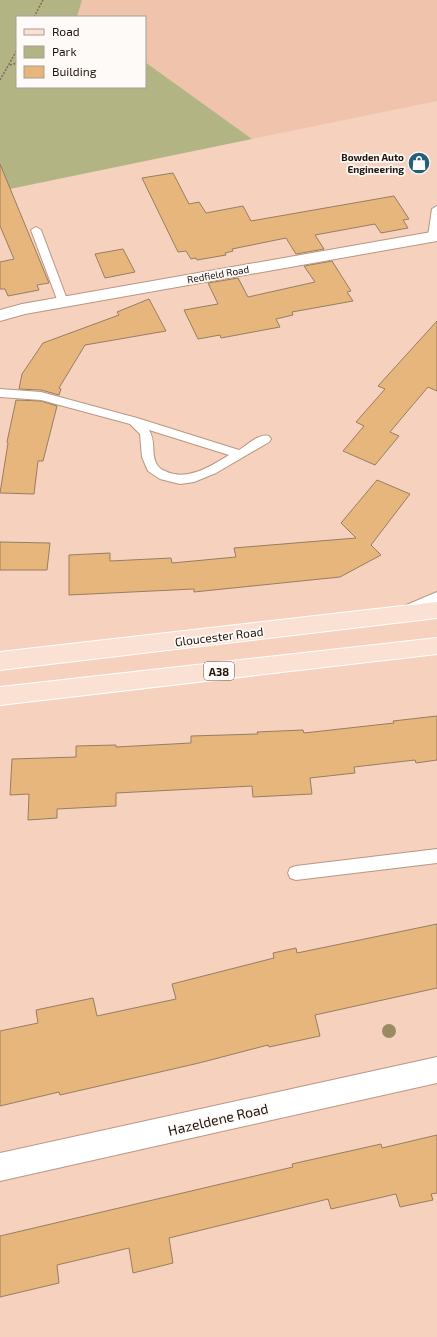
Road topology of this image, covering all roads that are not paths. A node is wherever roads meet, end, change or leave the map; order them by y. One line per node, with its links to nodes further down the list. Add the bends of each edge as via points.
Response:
1 (437, 209): 3 (lane)
2 (36, 230): 4 (lane)
3 (435, 236): 4 (street, Redfield Road)
4 (63, 302): 5 (street, Redfield Road, via 22,309)
5 (0, 316)
6 (0, 393): 7 (lane, via 41,396)
7 (133, 421): 9 (lane); 9 (lane, via 142,428 148,438 148,459 152,469 165,476 181,480 210,472)
8 (265, 439): 9 (lane)
9 (239, 454)
10 (437, 600): 12 (street)
11 (437, 610): 12 (main road, Gloucester Road)
12 (412, 612): 14 (main road, Gloucester Road)
13 (437, 646): 15 (main road, A38)
14 (0, 661)
15 (0, 696)
16 (437, 856): 17 (lane)
17 (296, 873)
18 (437, 1070): 19 (street, Hazeldene Road)
19 (0, 1167)

